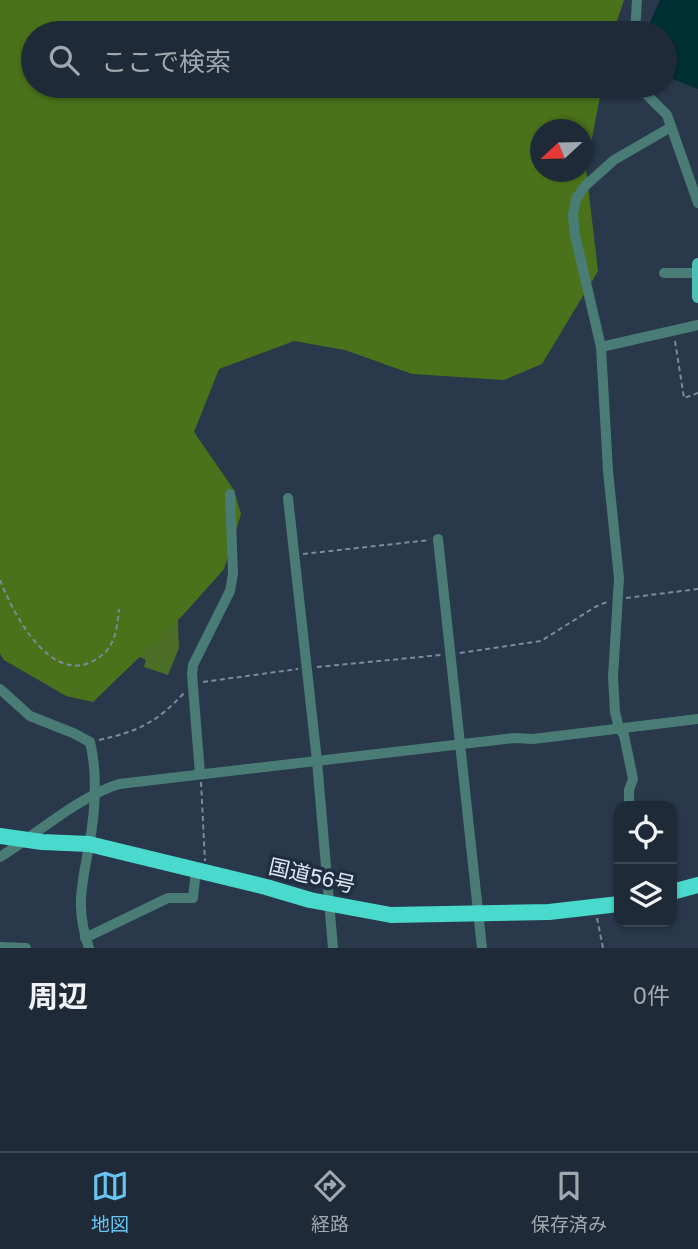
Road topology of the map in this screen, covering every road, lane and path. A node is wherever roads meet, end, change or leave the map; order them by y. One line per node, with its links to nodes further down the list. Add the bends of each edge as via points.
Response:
1 (637, 0): 2 (street)
2 (636, 21)
3 (650, 98): 4 (street, via 667,115)
4 (671, 127): 5 (street); 11 (street, via 614,160 576,199 575,235)
5 (698, 203)
6 (697, 268): 7 (street); 8 (main road)
7 (664, 273)
8 (698, 297)
9 (698, 325): 10 (street)
10 (674, 331): 11 (street); 12 (path, via 684,398)
11 (601, 347): 19 (street)
12 (698, 393)
13 (230, 494): 23 (street, via 230,591 193,665)
14 (288, 498): 16 (street)
15 (438, 539): 16 (path); 21 (street)
16 (294, 555): 22 (street)
17 (0, 580): 20 (path, via 32,637 62,663 82,665 103,655 117,632)
18 (698, 589): 19 (path)
19 (618, 598): 21 (path, via 541,641); 26 (street, via 613,677)
20 (119, 609)
21 (450, 654): 22 (path); 28 (street)
22 (306, 668): 23 (path); 29 (street)
23 (192, 684): 27 (path, via 136,732); 30 (street)
24 (2, 694): 27 (street, via 30,716)
25 (698, 719): 26 (street)
26 (619, 728): 28 (street); 32 (street, via 633,779)
27 (90, 742): 31 (street)
28 (459, 744): 29 (street); 43 (street)
29 (317, 761): 30 (street); 40 (street)
30 (200, 774): 31 (street, via 119,784); 37 (path)
31 (94, 797): 34 (street); 35 (street)
32 (629, 801)
33 (0, 836): 34 (highway, 国道56号)
34 (26, 840): 35 (highway, 国道56号); 36 (street)
35 (89, 844): 37 (highway, 国道56号); 44 (street, via 80,881)
36 (0, 857)
37 (201, 871): 40 (highway, 国道56号); 44 (street, via 193,898 168,898)
38 (698, 885): 39 (highway)
39 (677, 891)
40 (331, 903): 43 (highway, 国道56号, via 391,915); 47 (street)
41 (614, 905): 42 (highway, 国道56号)
42 (595, 908): 43 (highway, 国道56号); 49 (path)
43 (479, 914): 48 (street)
44 (87, 943)
45 (0, 947): 46 (street)
46 (26, 948)
47 (333, 948)
48 (482, 948)
49 (603, 948)

